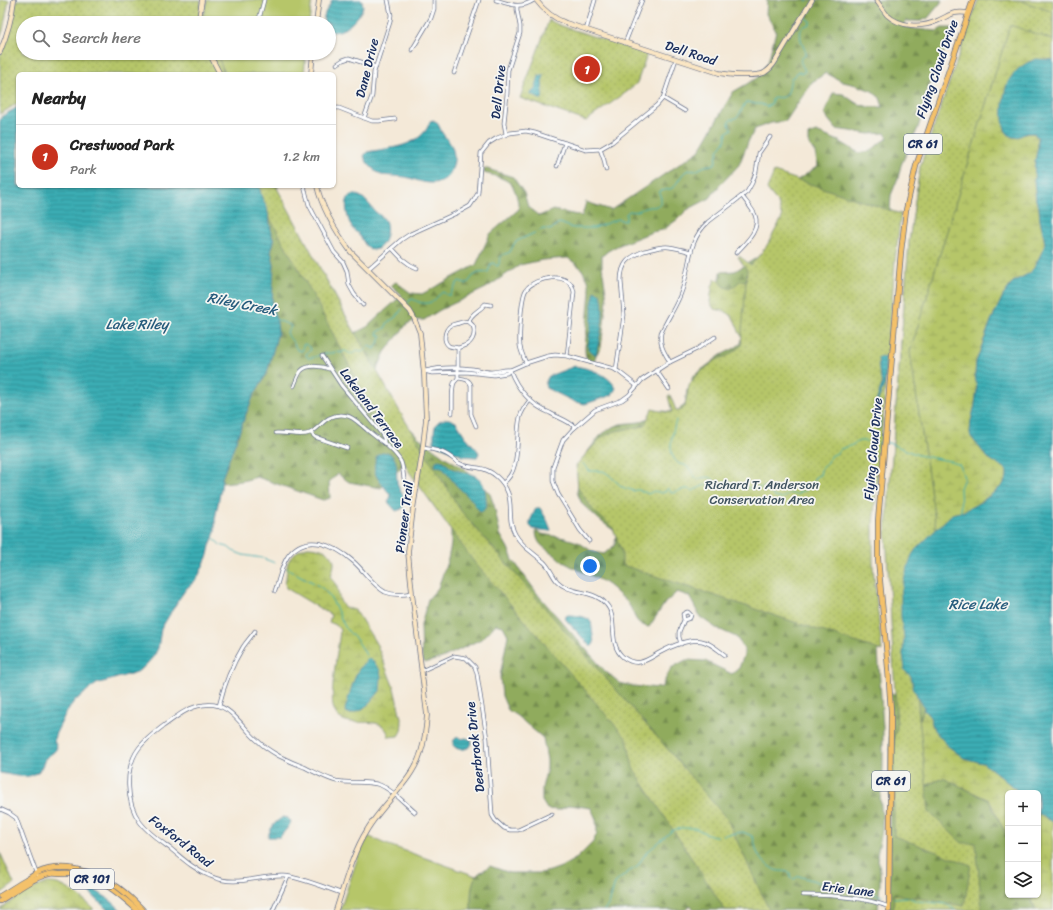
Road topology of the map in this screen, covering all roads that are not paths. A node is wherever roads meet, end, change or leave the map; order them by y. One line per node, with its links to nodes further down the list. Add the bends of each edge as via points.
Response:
1 (14, 0): 23 (main road, via 8,32)
2 (202, 0): 17 (main road)
3 (264, 0): 18 (street)
4 (319, 0): 19 (main road)
5 (388, 0): 28 (street, Dane Drive, via 391,19)
6 (434, 0): 22 (street, via 432,18)
7 (479, 0): 31 (street)
8 (496, 0): 15 (street)
9 (535, 0): 15 (street); 20 (main road, Dell Road, via 560,21)
10 (595, 0): 20 (street)
11 (642, 0): 21 (street)
12 (812, 0): 24 (main road, Dell Road, via 769,70 754,75 724,74)
13 (876, 0): 16 (main road, via 889,16 912,25 930,24 953,13)
14 (973, 0): 16 (main road, Flying Cloud Drive / CR 61)
15 (517, 6): 37 (street, Dell Drive, via 520,33 508,70 504,123)
16 (968, 13): 100 (main road, Flying Cloud Drive / CR 61, via 909,193 897,293 878,521 879,573 891,711)
17 (200, 16)
18 (260, 16)
19 (317, 16)
20 (586, 30): 21 (main road, Dell Road)
21 (626, 43): 24 (main road, Dell Road)
22 (412, 50)
23 (0, 52)
24 (676, 59): 32 (street)
25 (213, 60): 29 (main road)
26 (312, 60): 30 (main road)
27 (337, 64): 28 (street, via 348,58)
28 (376, 66): 35 (street, Dane Drive, via 372,96)
29 (219, 72)
30 (311, 72)
31 (454, 73)
32 (663, 98): 34 (street); 40 (street, via 627,130)
33 (336, 108): 35 (street)
34 (685, 111)
35 (364, 118): 36 (street, via 379,122)
36 (395, 119)
37 (506, 134): 39 (street, via 526,131); 46 (street, via 489,143 482,153 478,193 470,206 410,234)
38 (770, 137): 45 (street, via 759,153 752,183)
39 (565, 143): 40 (street, via 586,150); 41 (street)
40 (600, 149): 42 (street)
41 (557, 166)
42 (606, 170)
43 (305, 188): 51 (street, via 309,205 334,252 343,262 349,285)
44 (318, 188): 50 (main road, Pioneer Trail, via 322,202 344,243)
45 (742, 196): 47 (street, via 702,227 694,240); 48 (street, via 753,212 756,228)
46 (392, 248): 49 (street, via 400,258); 50 (street)
47 (691, 252): 58 (street, via 681,293 661,332 662,349); 63 (street, via 668,247 655,248 632,256 625,264 621,275 624,321)
48 (736, 253)
49 (416, 268)
50 (368, 269): 65 (main road, Pioneer Trail, via 414,318 420,333)
51 (363, 305)
52 (491, 305): 53 (street, via 485,304)
53 (468, 322): 55 (street, via 474,328 474,338); 55 (street, via 453,325 446,333 445,340 448,345)
54 (716, 337): 58 (street)
55 (458, 348): 61 (street)
56 (322, 356): 60 (street, Lakeland Terrace)
57 (567, 356): 59 (street, via 548,356); 59 (street, via 573,288 570,282 564,279 545,279 532,284 523,298 520,345); 63 (street)
58 (670, 362): 64 (street)
59 (526, 363): 62 (street)
60 (330, 370): 67 (street, via 307,367 301,371); 76 (street, Lakeland Terrace, via 381,433)
61 (458, 370): 62 (street); 65 (street); 66 (street)
62 (510, 370): 70 (street, via 519,388)
63 (616, 370): 68 (street)
64 (656, 370): 68 (street); 69 (street)
65 (424, 371): 78 (main road, Pioneer Trail, via 426,419)
66 (458, 378): 71 (street, via 453,385); 72 (street, via 471,384 471,414)
67 (294, 386)
68 (637, 386): 73 (street, via 622,400 595,410)
69 (669, 389)
70 (530, 400): 73 (street); 79 (street, via 520,418 512,474)
71 (452, 413)
72 (476, 426)
73 (575, 427): 81 (street, via 560,446 553,467 553,481 558,494)
74 (276, 433): 75 (street)
75 (311, 433): 76 (street, via 330,418 342,414 355,419); 77 (street)
76 (384, 443): 80 (street, Lakeland Terrace, via 401,462 406,485)
77 (347, 448)
78 (423, 448): 79 (street, via 446,454 462,465 488,470); 80 (main road, Pioneer Trail)
79 (503, 483): 86 (street, via 509,497 511,526 518,540 546,564 563,586 596,597 606,604 611,615 616,646 624,658 633,662 645,661)
80 (416, 492): 83 (main road, Pioneer Trail, via 408,552)
81 (589, 541)
82 (275, 591): 83 (street, via 288,556 295,549 310,543 324,544 345,554 379,588 387,592 395,595)
83 (412, 593): 88 (main road, Pioneer Trail)
84 (684, 620): 86 (street, via 679,632)
85 (255, 631): 89 (street, via 233,665)
86 (681, 644): 87 (street, via 696,640 707,642)
87 (725, 655)
88 (421, 670): 90 (main road, Pioneer Trail, via 427,715 421,753); 93 (street, Deerbrook Drive, via 454,656 466,658 475,667 487,739 492,815 495,820 504,828 518,830)
89 (219, 706): 90 (street, Foxford Road, via 229,710 258,741 279,756 337,781 373,783 386,788); 95 (street, Foxford Road, via 204,704 188,709 158,730 138,749 133,759 128,789 133,810 146,830 182,859 210,876 236,882)
90 (394, 795): 92 (street, Foxford Road); 96 (main road, Pioneer Trail, via 368,828)
91 (0, 809): 94 (street, via 16,818)
92 (415, 812)
93 (552, 814)
94 (37, 876): 98 (main road, CR 101); 99 (main road, CR 101); 101 (main road, CR 101, via 67,873 82,875 99,881 118,893); 102 (main road, CR 101, via 54,868 96,874 114,884)
95 (288, 877): 96 (street, Foxford Road); 103 (street)
96 (342, 893): 104 (main road, Pioneer Trail)
97 (803, 895): 100 (street, Erie Lane, via 846,898 878,903)
98 (0, 896)
99 (0, 901)
100 (889, 908)
101 (137, 910)
102 (143, 910)
103 (273, 910)
104 (336, 910)

